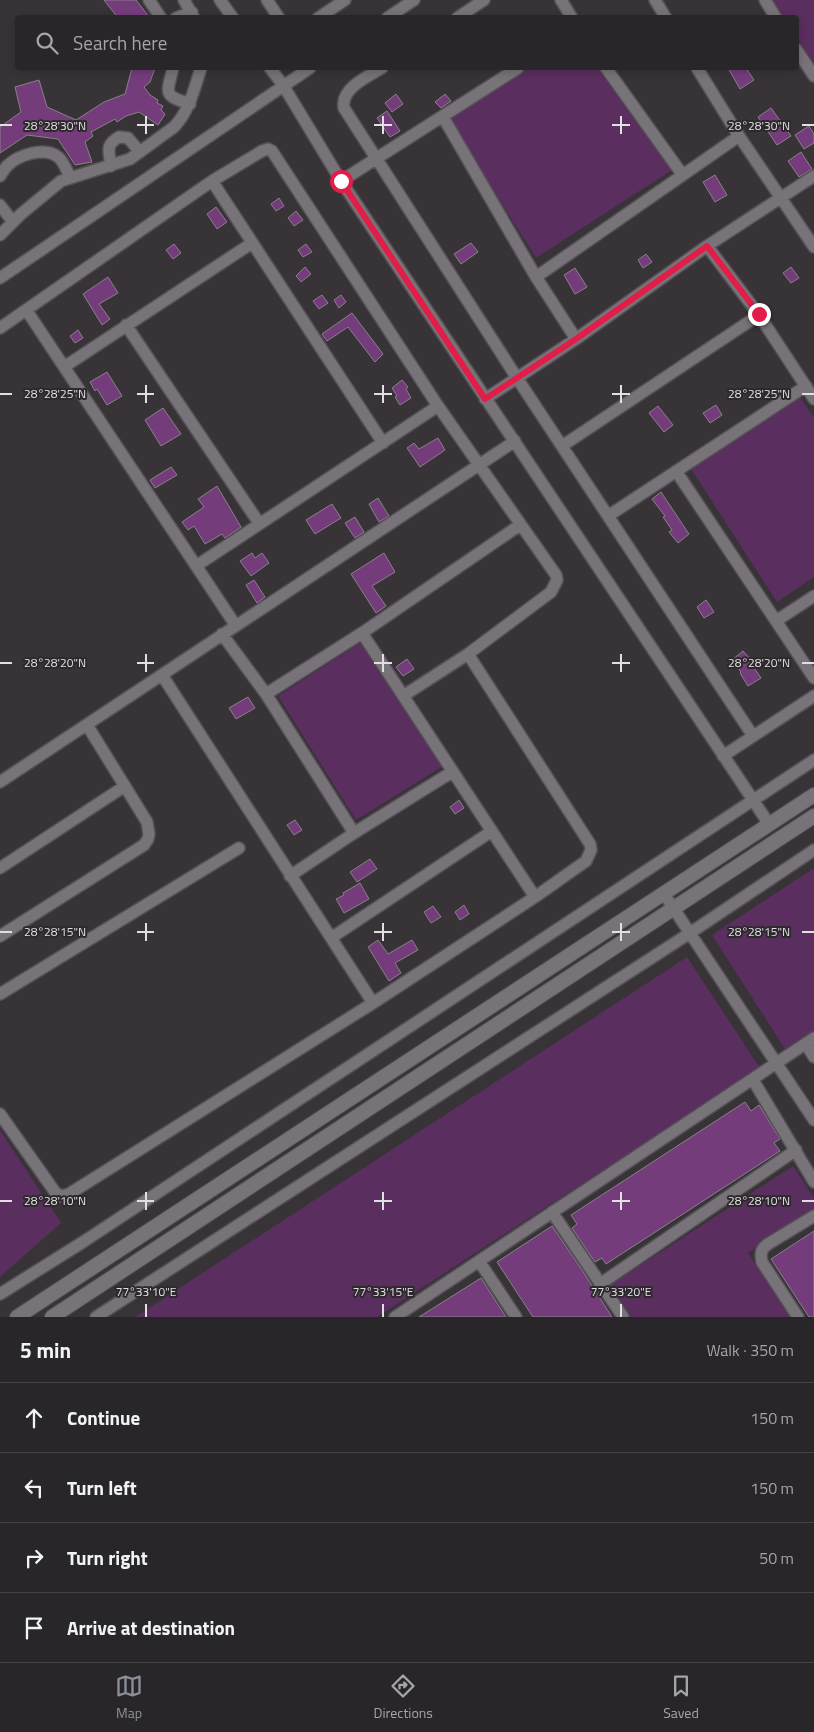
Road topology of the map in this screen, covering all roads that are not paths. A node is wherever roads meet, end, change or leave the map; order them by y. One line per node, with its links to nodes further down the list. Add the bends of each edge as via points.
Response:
1 (150, 0): 11 (street)
2 (184, 0): 12 (street)
3 (267, 0): 14 (street)
4 (345, 0): 15 (street)
5 (414, 0): 16 (street)
6 (484, 0): 17 (street)
7 (561, 0): 18 (street)
8 (655, 0): 19 (street)
9 (764, 0): 20 (street)
10 (222, 1): 13 (street)
11 (158, 15)
12 (193, 15)
13 (231, 15)
14 (277, 15)
15 (322, 15)
16 (392, 15)
17 (462, 15)
18 (570, 15)
19 (664, 15)
20 (774, 15)
21 (799, 54): 30 (street)
22 (173, 70): 32 (street, via 169,95)
23 (200, 70): 32 (street)
24 (271, 70): 31 (street)
25 (307, 70): 31 (street)
26 (379, 70): 36 (street, via 353,87 343,103)
27 (515, 70): 33 (street)
28 (607, 70): 38 (street)
29 (698, 70): 34 (street)
30 (814, 76)
31 (282, 85): 43 (street); 52 (street)
32 (190, 104): 35 (street, via 174,127)
33 (443, 117): 36 (street); 51 (street)
34 (739, 136): 38 (street); 44 (street)
35 (140, 152): 37 (street); 37 (street, via 128,138 119,137 109,146)
36 (376, 159): 43 (street); 59 (street)
37 (111, 166): 41 (street)
38 (682, 174): 51 (street)
39 (0, 176): 41 (street, via 19,158 48,152 59,157)
40 (814, 176): 44 (street)
41 (70, 177): 46 (street)
42 (212, 181): 48 (street); 53 (street); 63 (street, via 262,151 272,150)
43 (341, 181): 61 (street)
44 (781, 197): 49 (street); 50 (street)
45 (0, 205): 46 (street)
46 (13, 222): 47 (street)
47 (0, 235)
48 (252, 244): 55 (street); 65 (street)
49 (707, 246): 54 (street); 57 (street)
50 (814, 247)
51 (536, 277): 57 (street)
52 (0, 278)
53 (27, 311): 56 (street); 58 (street)
54 (759, 314): 60 (street); 66 (street)
55 (126, 325): 58 (street); 70 (street)
56 (0, 328)
57 (576, 339): 59 (street)
58 (64, 367): 72 (street)
59 (517, 378): 61 (street); 66 (street)
60 (806, 386): 62 (street); 68 (street)
61 (485, 399): 64 (street)
62 (814, 399)
63 (438, 406): 65 (street); 67 (street)
64 (514, 441): 67 (street); 86 (street)
65 (383, 442): 70 (street)
66 (562, 446): 69 (street)
67 (478, 465): 71 (street); 75 (street)
68 (676, 471): 69 (street); 74 (street)
69 (608, 516): 85 (street)
70 (259, 524): 72 (street)
71 (520, 525): 76 (street); 78 (street, via 552,569 557,580 555,586)
72 (196, 566): 75 (street)
73 (814, 596): 74 (street)
74 (776, 621): 80 (street)
75 (236, 626): 77 (street)
76 (362, 633): 81 (street); 82 (street)
77 (222, 634): 79 (street); 81 (street)
78 (468, 654): 82 (street); 102 (street, via 590,844 586,861)
79 (162, 675): 84 (street); 100 (street)
80 (814, 678)
81 (266, 694): 96 (street)
82 (404, 696): 88 (street)
83 (814, 696): 85 (street)
84 (87, 725): 89 (street); 90 (street)
85 (753, 736): 86 (street)
86 (723, 756): 92 (street)
87 (814, 760): 92 (street)
88 (452, 772): 95 (street); 96 (street)
89 (0, 782)
90 (125, 786): 99 (street); 105 (street, via 149,828 144,845)
91 (814, 795): 94 (street)
92 (753, 801): 94 (street); 121 (street)
93 (814, 816): 103 (street)
94 (769, 824): 101 (street)
95 (492, 831): 102 (street); 106 (street)
96 (354, 833): 100 (street)
97 (239, 848): 107 (street)
98 (814, 850): 104 (street)
99 (0, 868)
100 (290, 876): 106 (street)
101 (664, 894): 103 (street); 123 (street)
102 (534, 897): 108 (street)
103 (674, 909): 104 (street); 124 (street)
104 (690, 933): 111 (street); 125 (street)
105 (0, 936)
106 (331, 938): 108 (street)
107 (0, 994)
108 (373, 1003): 113 (street, via 65,1196 55,1192)
109 (810, 1041): 110 (street); 111 (street)
110 (814, 1057)
111 (776, 1063): 112 (street); 114 (street)
112 (753, 1080): 115 (street); 117 (street)
113 (0, 1116)
114 (814, 1120)
115 (796, 1150): 116 (street); 120 (street)
116 (814, 1182)
117 (552, 1212): 119 (street); 120 (street)
118 (814, 1216): 129 (street, via 768,1244 760,1255)
119 (479, 1261): 122 (street); 127 (street)
120 (600, 1284): 128 (street)
121 (0, 1294)
122 (407, 1314): 126 (street)
123 (17, 1317)
124 (52, 1317)
125 (96, 1317)
126 (395, 1317)
127 (516, 1317)
128 (623, 1317)
129 (798, 1317)

